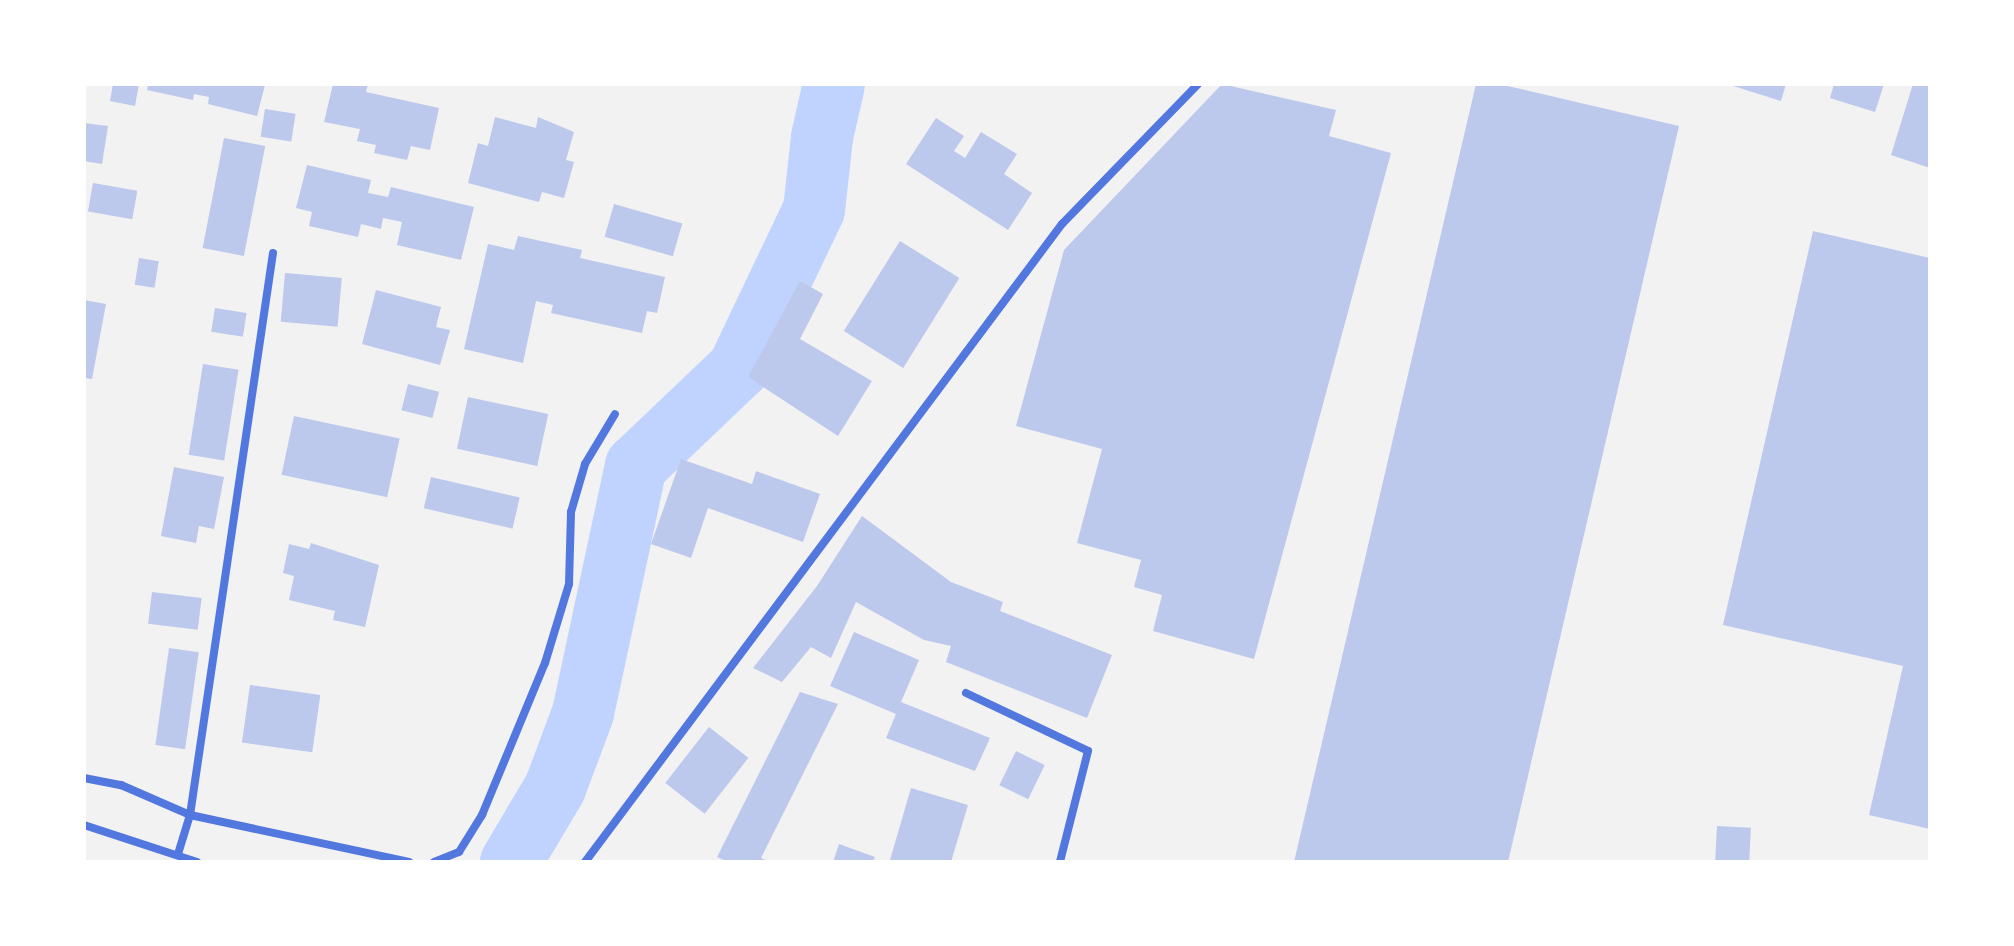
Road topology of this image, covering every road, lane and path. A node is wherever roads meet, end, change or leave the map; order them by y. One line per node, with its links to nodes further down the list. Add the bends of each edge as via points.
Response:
1 (1198, 84): 12 (street, via 1062,224)
2 (273, 253): 6 (street)
3 (615, 414): 11 (street, via 585,464 571,512 569,584 545,663 482,815 459,852)
4 (966, 693): 13 (street, via 1088,751)
5 (84, 778): 6 (street, via 121,785)
6 (190, 815): 8 (street); 10 (street)
7 (84, 825): 8 (street)
8 (178, 854): 9 (street)
9 (197, 862)
10 (409, 862)
11 (434, 862)
12 (585, 862)
13 (1060, 862)

